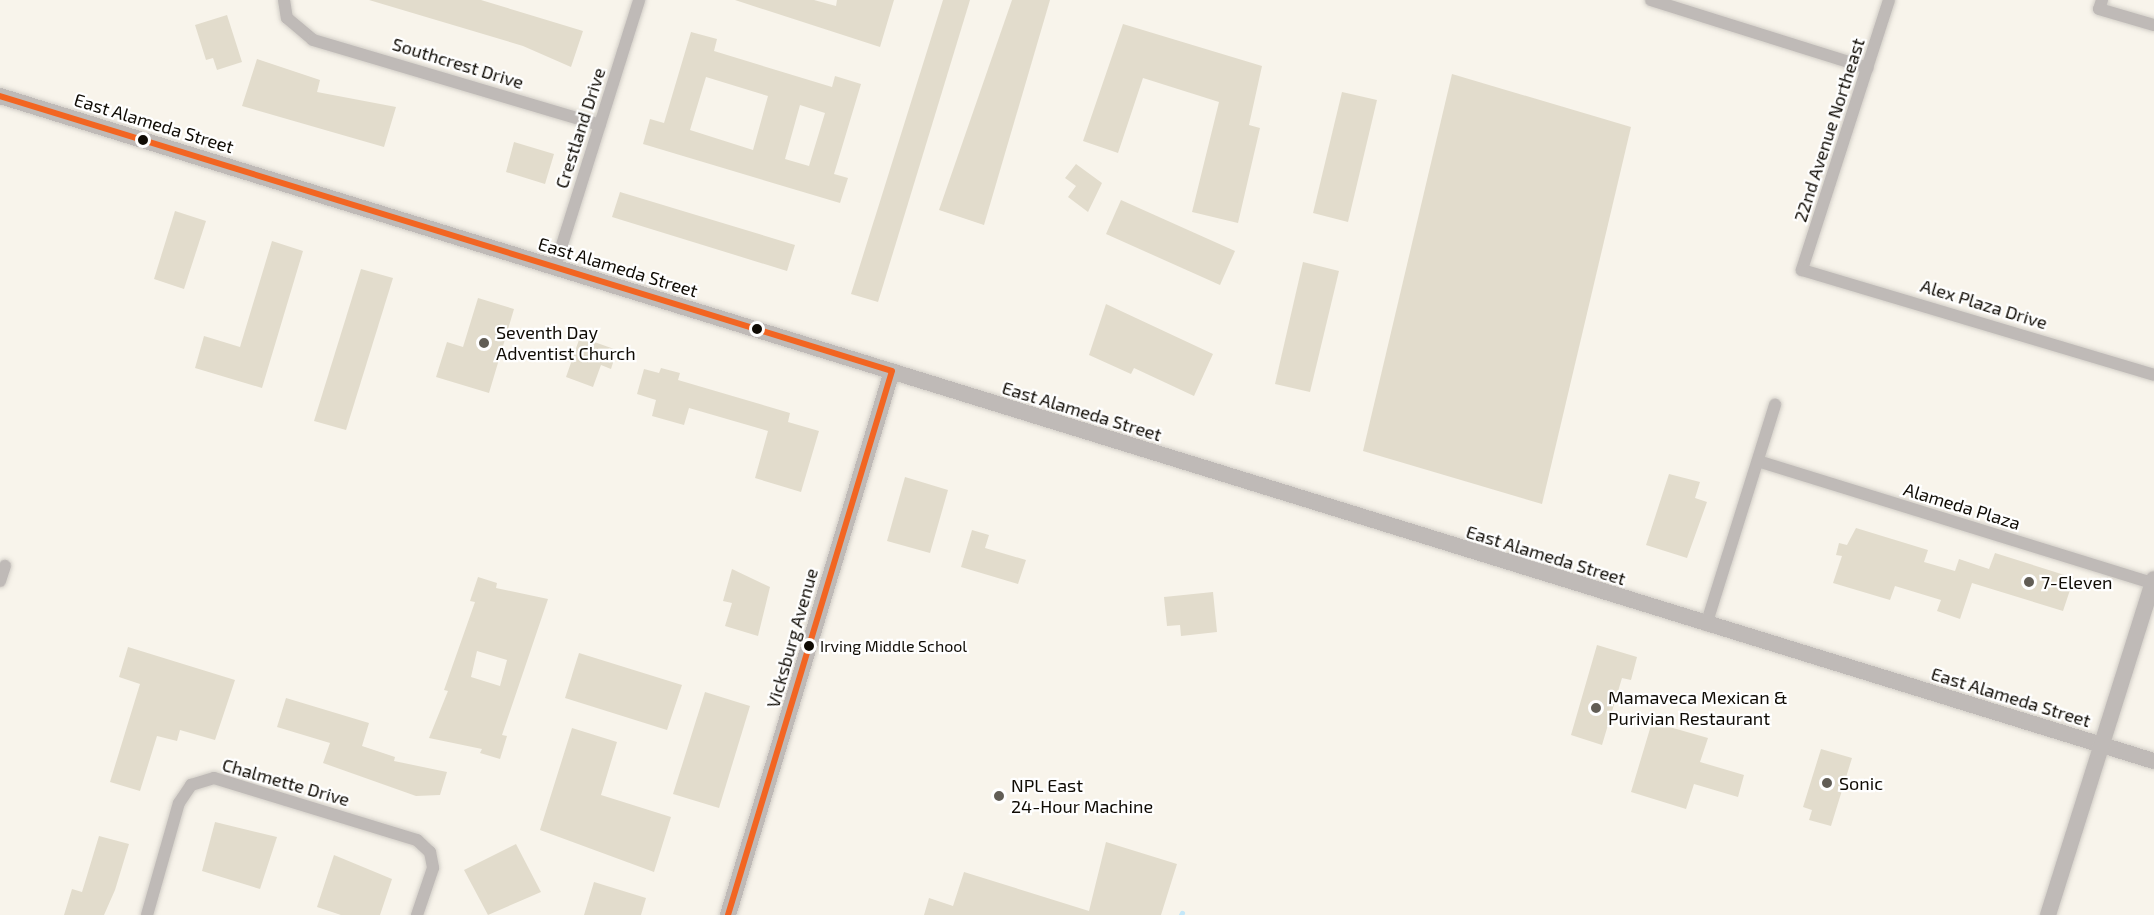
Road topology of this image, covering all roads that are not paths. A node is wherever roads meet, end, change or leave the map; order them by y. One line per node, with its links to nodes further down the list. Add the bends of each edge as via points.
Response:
1 (284, 0): 9 (street, Southcrest Drive, via 287,18 305,36)
2 (639, 0): 9 (street, Crestland Drive)
3 (1652, 0): 7 (street)
4 (1889, 0): 7 (street, 22nd Avenue Northeast)
5 (2100, 4): 6 (street)
6 (2154, 25)
7 (1868, 68): 11 (street, 22nd Avenue Northeast)
8 (0, 96): 10 (street, East Alameda Street)
9 (600, 125): 10 (street, Crestland Drive)
10 (555, 267): 12 (street, East Alameda Street)
11 (1802, 270): 13 (street, Alex Plaza Drive)
12 (892, 371): 19 (street, East Alameda Street); 24 (street, Vicksburg Avenue)
13 (2154, 375)
14 (1775, 405): 15 (street)
15 (1761, 462): 18 (street, Alameda Plaza); 19 (street)
16 (5, 566): 17 (street)
17 (0, 581)
18 (2153, 581): 20 (street)
19 (1706, 625): 20 (street, East Alameda Street)
20 (2101, 744): 21 (street, East Alameda Street); 25 (street)
21 (2154, 761)
22 (147, 915): 23 (street, Chalmette Drive, via 179,803 191,785 205,778 223,778 397,831 430,852 433,868)
23 (417, 915)
24 (728, 915)
25 (2048, 915)

